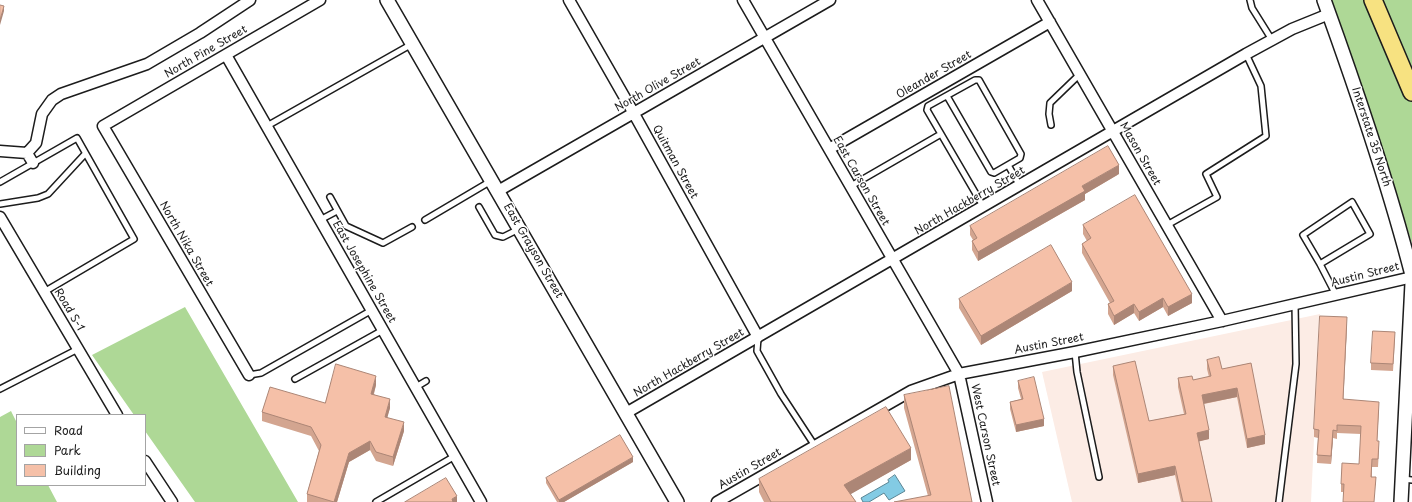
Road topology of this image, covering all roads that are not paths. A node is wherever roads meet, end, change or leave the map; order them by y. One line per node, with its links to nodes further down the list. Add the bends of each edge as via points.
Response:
1 (250, 0): 29 (street, via 200,34 147,64 61,94 52,100 42,114 36,143)
2 (320, 0): 17 (street, North Pine Street)
3 (387, 0): 15 (street, East Grayson Street)
4 (569, 0): 21 (street, Quitman Street)
5 (743, 0): 13 (street, East Carson Street)
6 (830, 0): 13 (street, North Olive Street)
7 (1038, 0): 12 (street, Mason Street)
8 (1250, 0): 14 (lane, via 1252,8)
9 (1324, 0): 11 (street, Interstate 35 North)
10 (1373, 0): 19 (highway)
11 (1329, 14): 14 (street, North Hackberry Street); 50 (street, Interstate 35 North, via 1397,215)
12 (1050, 22): 18 (street, Mason Street); 27 (street, Oleander Street)
13 (765, 38): 21 (street, North Olive Street); 27 (street, East Carson Street)
14 (1272, 40): 16 (street, North Hackberry Street)
15 (413, 44): 24 (lane); 34 (street, East Grayson Street)
16 (1246, 54): 25 (street, North Hackberry Street); 45 (lane, via 1261,86 1266,136 1206,174 1217,197)
17 (226, 55): 23 (street, North Pine Street); 24 (street, East Josephine Street)
18 (1080, 74): 22 (lane, via 1050,103); 25 (street, Mason Street)
19 (1412, 92)
20 (947, 96): 26 (lane, via 928,106 927,110); 32 (lane, via 992,172); 32 (lane, via 979,80 1021,154 1020,158)
21 (633, 112): 34 (street, North Olive Street); 58 (street, Quitman Street)
22 (1051, 125)
23 (103, 126): 62 (street, North Nika Street)
24 (267, 126): 43 (street, East Josephine Street)
25 (1114, 132): 36 (street, North Hackberry Street); 45 (street, Mason Street)
26 (941, 134): 35 (lane); 40 (lane)
27 (829, 149): 35 (street, East Carson Street)
28 (0, 150): 29 (street)
29 (27, 153): 31 (street)
30 (85, 154): 31 (lane, via 77,138); 38 (lane, via 48,194); 52 (lane, via 134,239)
31 (33, 163): 33 (lane)
32 (1008, 165): 36 (lane)
33 (0, 182)
34 (495, 186): 44 (lane); 47 (street, East Grayson Street)
35 (851, 186): 48 (street, East Carson Street)
36 (1020, 186): 40 (street, North Hackberry Street)
37 (330, 197): 41 (lane)
38 (0, 204)
39 (479, 207): 47 (lane, via 495,236 503,237)
40 (984, 207): 48 (street, North Hackberry Street)
41 (337, 210): 43 (lane); 46 (lane, via 346,226 383,243)
42 (0, 217): 52 (street, Road S-1)
43 (320, 220): 55 (street, East Josephine Street)
44 (425, 220)
45 (1167, 225): 56 (street, Mason Street)
46 (412, 227)
47 (520, 228): 67 (street, East Grayson Street)
48 (893, 259): 58 (street, North Hackberry Street); 61 (street, East Carson Street)
49 (1320, 264): 49 (lane, via 1370,234 1352,202 1303,235); 53 (lane)
50 (1412, 276): 53 (street, Austin Street)
51 (1412, 283): 69 (street)
52 (44, 292): 59 (street, Road S-1)
53 (1336, 295): 54 (street, Austin Street)
54 (1295, 304): 56 (street, Austin Street); 81 (lane, via 1296,364)
55 (372, 310): 57 (street, East Josephine Street); 62 (lane, via 261,373)
56 (1222, 321): 60 (street, Austin Street)
57 (383, 330): 63 (lane); 65 (street, East Josephine Street)
58 (758, 337): 67 (street, North Hackberry Street); 70 (lane, via 757,351)
59 (78, 349): 66 (lane); 68 (street, Road S-1)
60 (1076, 352): 61 (street, Austin Street); 73 (lane, via 1077,372)
61 (959, 374): 70 (street, Austin Street, via 910,391); 80 (street, West Carson Street)
62 (249, 375)
63 (295, 379)
64 (426, 381): 65 (lane)
65 (416, 387): 71 (street, East Josephine Street)
66 (0, 389)
67 (626, 413): 78 (street, East Grayson Street)
68 (116, 414)
69 (1408, 427): 74 (street)
70 (815, 446): 79 (street, Austin Street)
71 (455, 456): 76 (lane); 77 (street, East Josephine Street)
72 (146, 463): 75 (street)
73 (1099, 477)
74 (1407, 479): 82 (street)
75 (172, 502)
76 (376, 502)
77 (481, 502)
78 (677, 502)
79 (717, 502)
80 (987, 502)
81 (1279, 502)
82 (1401, 502)

